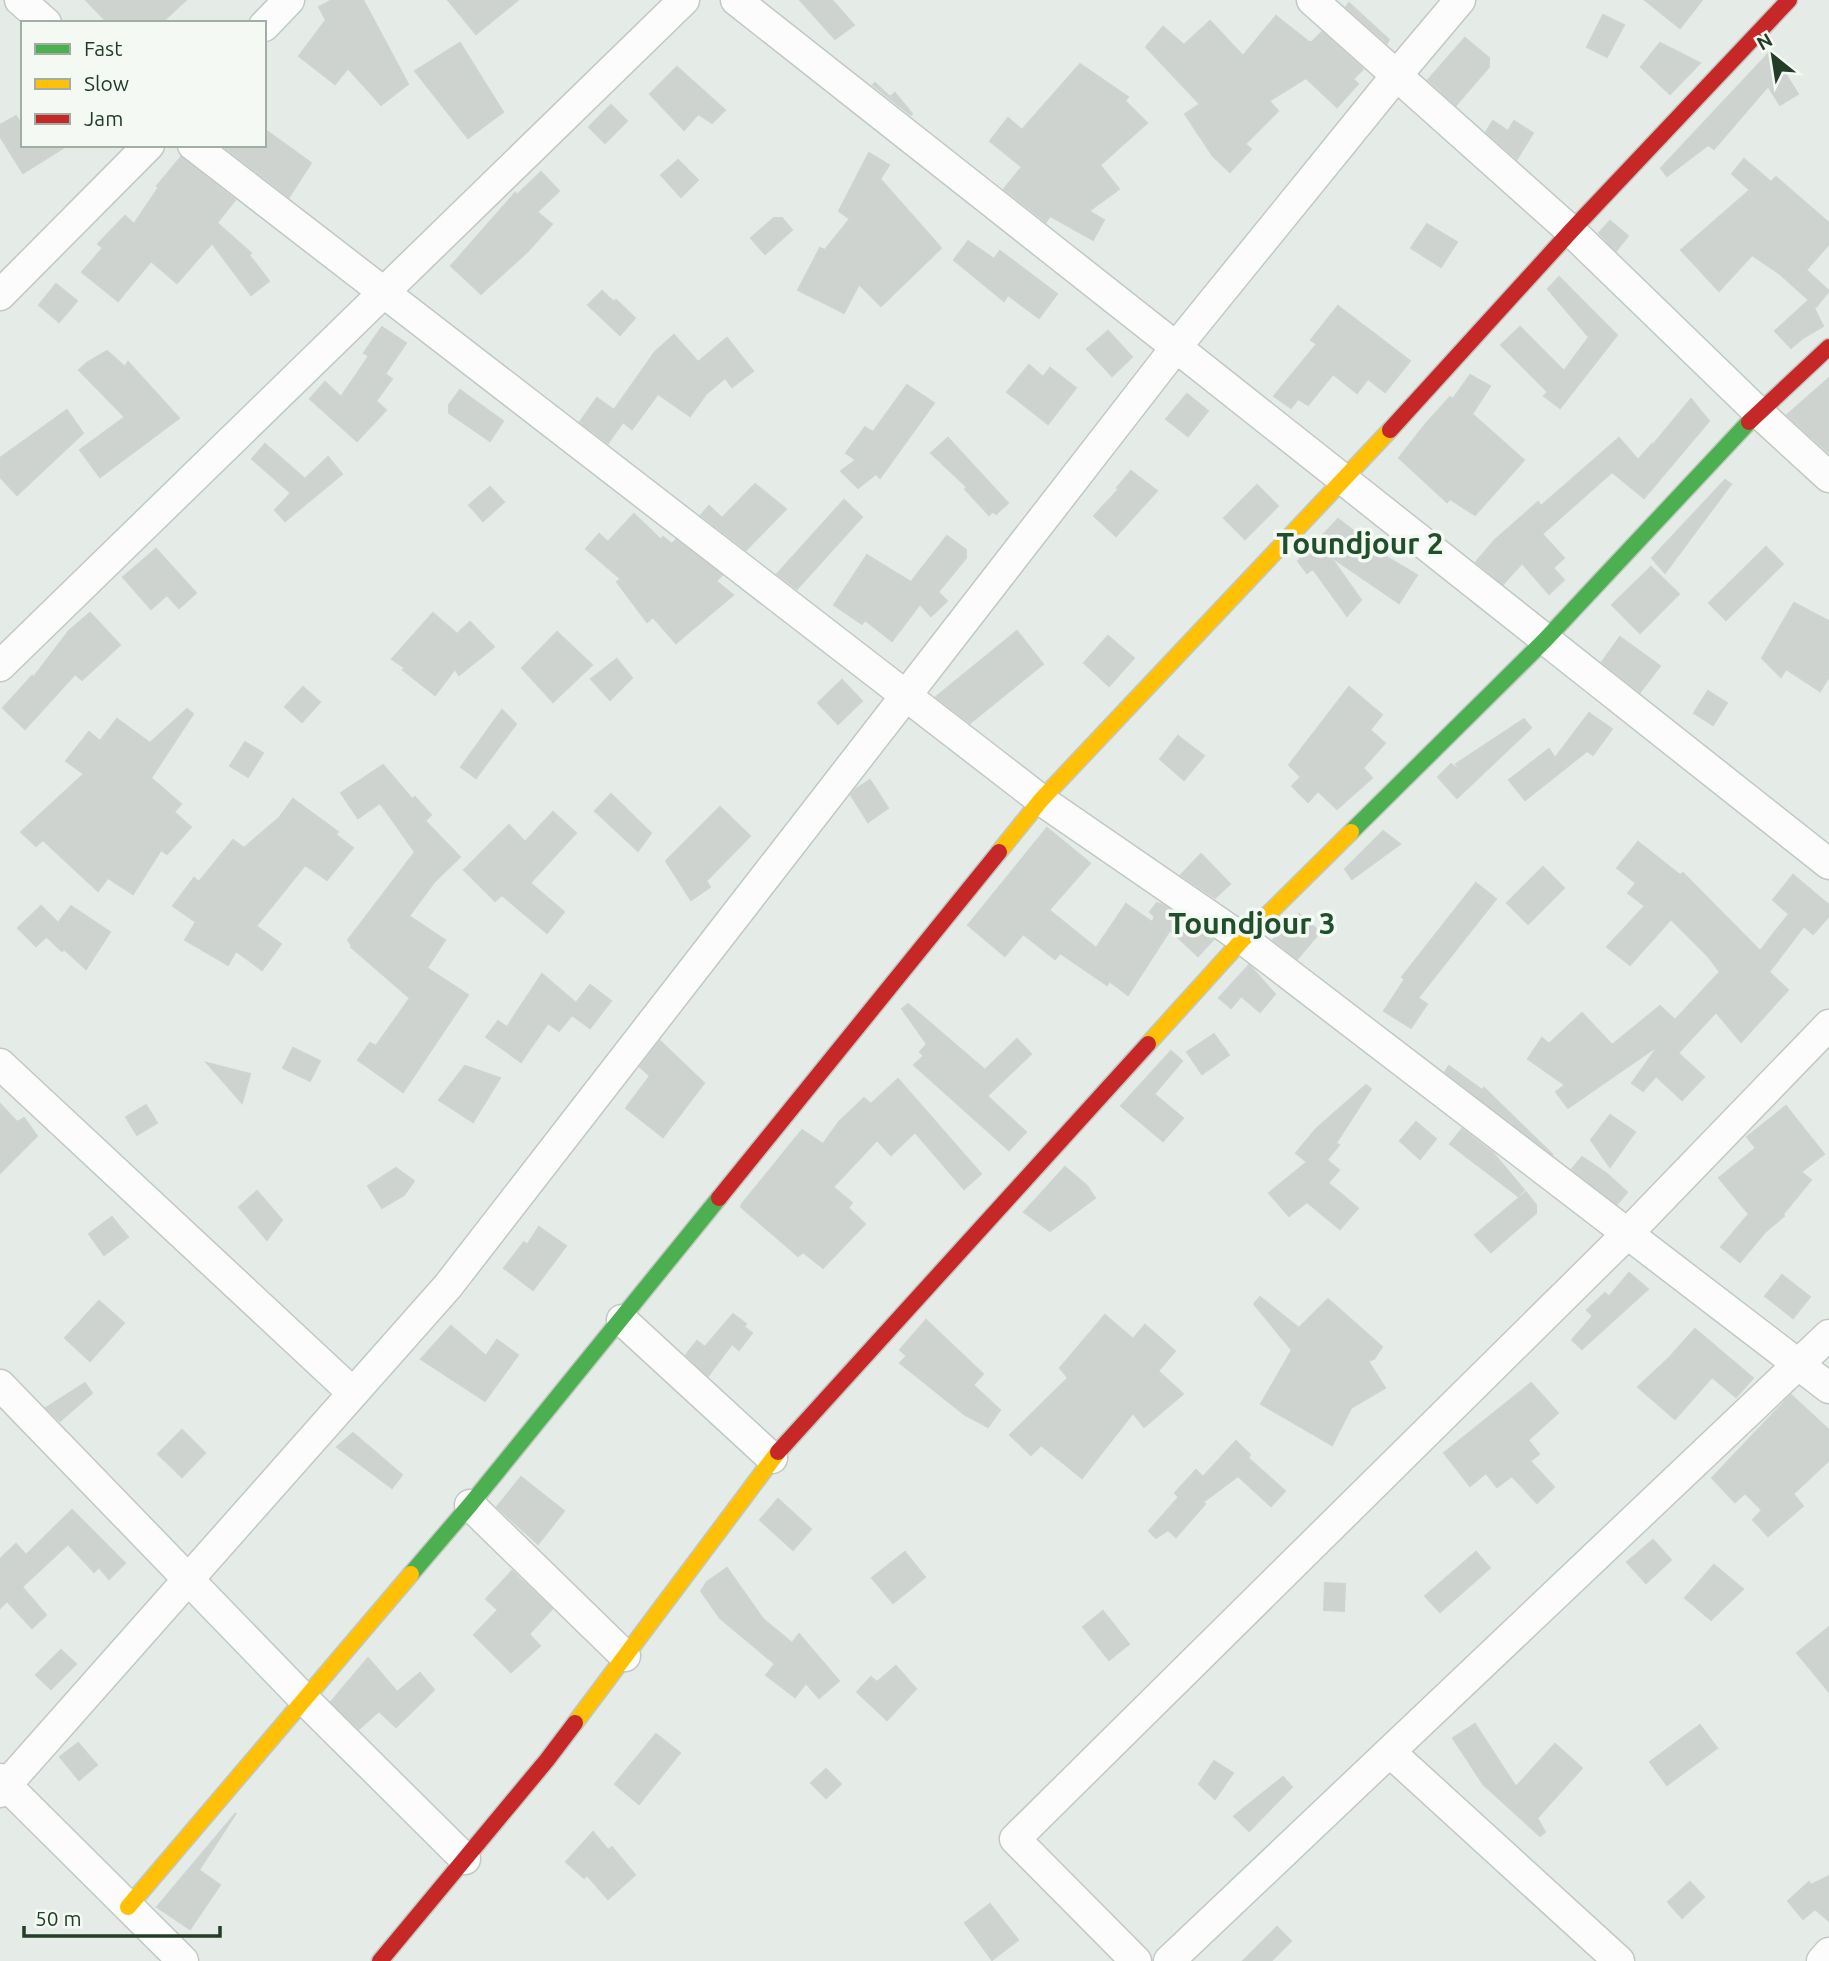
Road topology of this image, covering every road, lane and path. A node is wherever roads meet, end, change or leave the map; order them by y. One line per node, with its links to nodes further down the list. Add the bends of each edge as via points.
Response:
1 (20, 0): 8 (street)
2 (289, 0): 9 (street)
3 (684, 0): 14 (street)
4 (736, 0): 16 (street)
5 (1312, 0): 10 (street)
6 (1461, 0): 10 (street)
7 (1789, 0): 13 (street)
8 (44, 21)
9 (266, 24)
10 (1395, 76): 13 (street); 16 (street)
11 (147, 147): 15 (street)
12 (196, 147): 14 (street)
13 (1571, 231): 18 (street); 20 (street)
14 (383, 293): 22 (street); 23 (street)
15 (0, 295)
16 (1177, 346): 20 (street); 23 (street)
17 (1829, 347): 18 (street)
18 (1758, 412): 19 (street); 21 (street)
19 (1829, 477)
20 (1344, 481): 21 (street); 24 (street)
21 (1545, 640): 25 (street); 26 (street)
22 (0, 666)
23 (906, 697): 24 (street); 35 (street, via 448,1286)
24 (1041, 800): 26 (street); 30 (street)
25 (1829, 864)
26 (1243, 939): 29 (street); 36 (street)
27 (1829, 1025): 29 (street)
28 (0, 1064): 35 (street)
29 (1627, 1234): 32 (street); 48 (street, via 1015,1839)
30 (622, 1320): 36 (street); 37 (street)
31 (1829, 1335): 32 (street)
32 (1799, 1365): 34 (street); 41 (street)
33 (0, 1385): 38 (street)
34 (1829, 1388)
35 (353, 1393): 38 (street)
36 (772, 1458): 39 (street)
37 (470, 1505): 39 (street); 40 (street)
38 (189, 1578): 40 (street); 42 (street)
39 (625, 1656): 43 (street)
40 (305, 1700): 43 (street); 44 (street)
41 (1390, 1752): 49 (street); 50 (street)
42 (2, 1786): 44 (street)
43 (465, 1859): 47 (street)
44 (128, 1907): 46 (street)
45 (1829, 1953): 51 (street)
46 (183, 1961)
47 (380, 1961)
48 (1136, 1961)
49 (1169, 1961)
50 (1619, 1961)
51 (1822, 1961)

